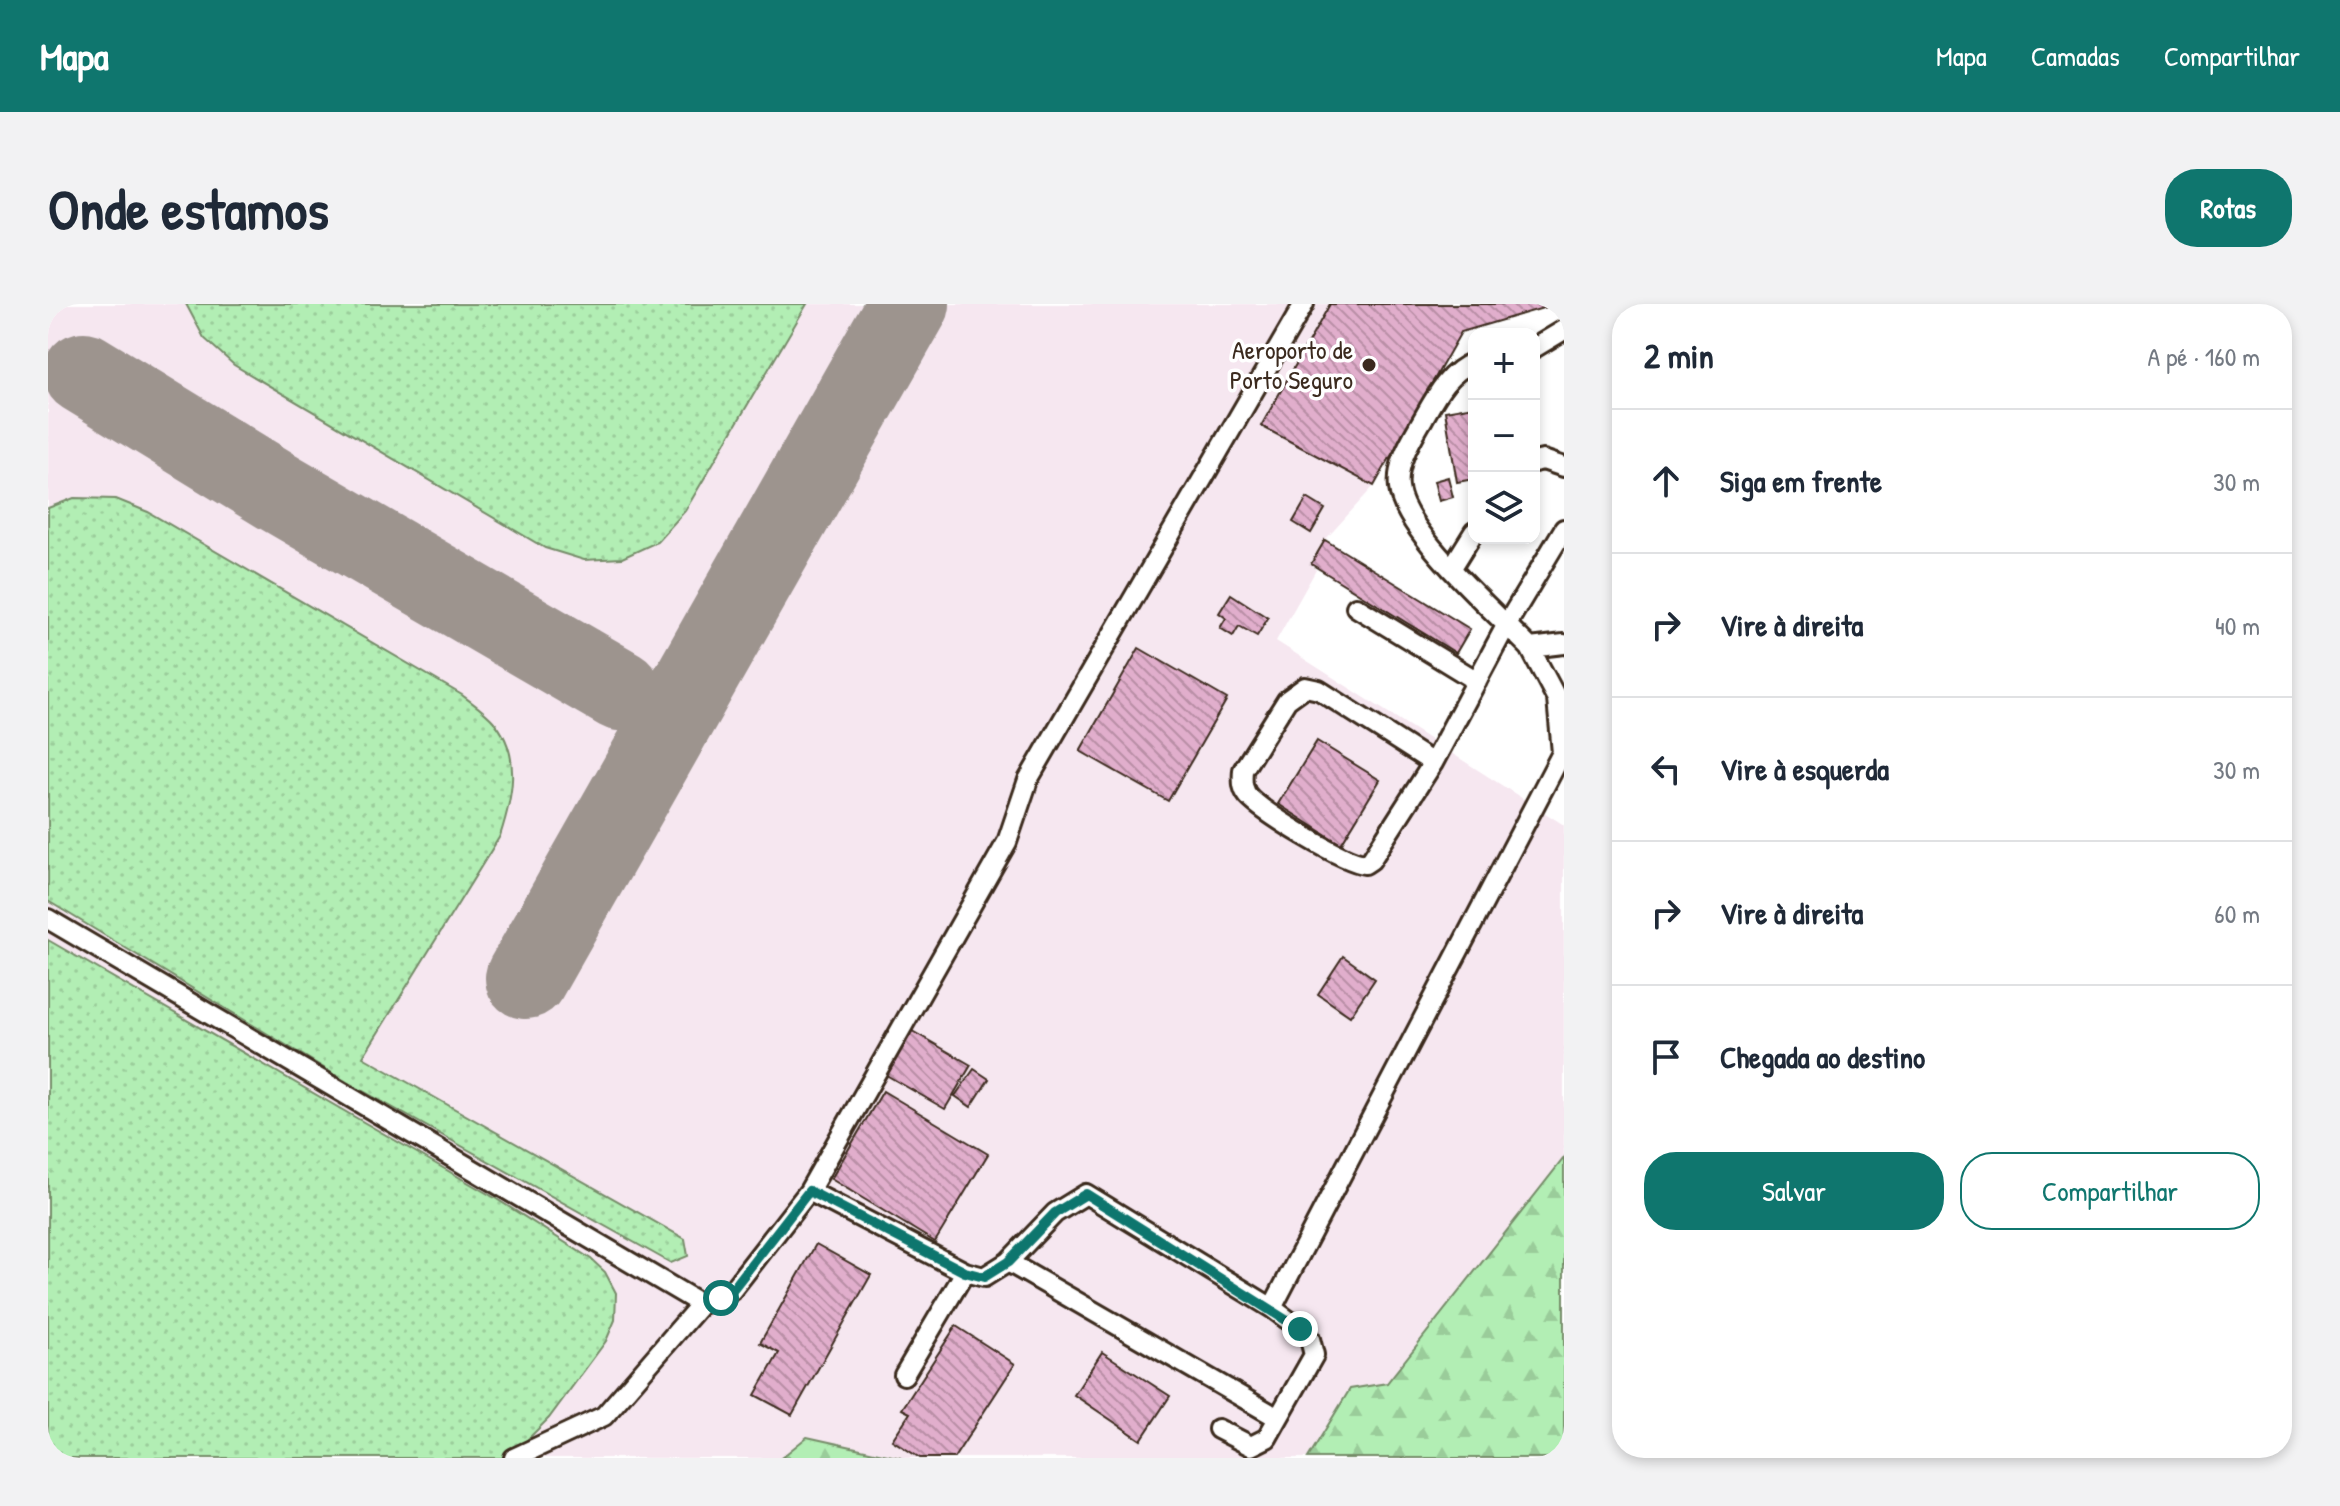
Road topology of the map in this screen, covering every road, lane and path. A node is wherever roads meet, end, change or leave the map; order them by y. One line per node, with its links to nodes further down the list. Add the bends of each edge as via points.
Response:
1 (1304, 304): 18 (lane, via 1028,780 1007,842)
2 (1564, 330): 3 (lane)
3 (1540, 344)
4 (1468, 365): 9 (lane, via 1437,392 1400,467 1399,490 1411,516)
5 (1540, 461): 6 (lane)
6 (1564, 467)
7 (1564, 529): 11 (lane)
8 (1468, 542): 9 (lane)
9 (1451, 569): 11 (lane)
10 (1356, 607): 14 (lane)
11 (1507, 624): 13 (lane); 14 (lane)
12 (1564, 644): 13 (lane)
13 (1530, 648): 15 (lane, via 1557,699)
14 (1477, 681): 16 (lane)
15 (1563, 751): 22 (lane)
16 (1433, 763): 16 (lane, via 1376,855 1365,864 1344,859 1251,800 1242,782 1243,770 1287,700 1305,687 1319,690)
17 (48, 919): 21 (lane)
18 (809, 1191): 20 (lane); 21 (lane, via 732,1290)
19 (1008, 1262): 20 (lane, via 984,1277); 22 (lane, via 1055,1213 1086,1194); 24 (lane)
20 (965, 1272): 23 (lane)
21 (701, 1304): 26 (lane, via 604,1416)
22 (1272, 1308): 24 (lane, via 1310,1339 1314,1355)
23 (904, 1375)
24 (1278, 1418): 25 (lane, via 1267,1438 1251,1446)
25 (1218, 1429)
26 (514, 1458)

